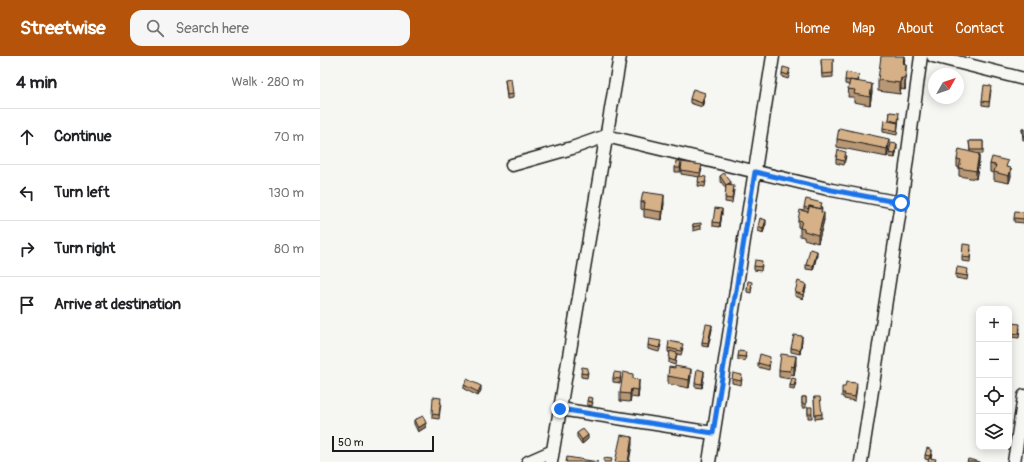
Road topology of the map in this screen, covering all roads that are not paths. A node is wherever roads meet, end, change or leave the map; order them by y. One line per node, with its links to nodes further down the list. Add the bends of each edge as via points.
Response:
1 (620, 56): 6 (street)
2 (773, 56): 8 (street)
3 (921, 56): 9 (street)
4 (933, 56): 5 (street)
5 (1024, 79)
6 (606, 136): 7 (street); 8 (street); 11 (street)
7 (512, 164)
8 (755, 172): 9 (street); 12 (street)
9 (901, 203): 16 (street)
10 (1024, 396): 17 (street)
11 (560, 409): 12 (street); 13 (street)
12 (713, 433): 15 (street)
13 (552, 456): 14 (street)
14 (528, 462)
15 (708, 462)
16 (860, 462)
17 (1014, 462)

